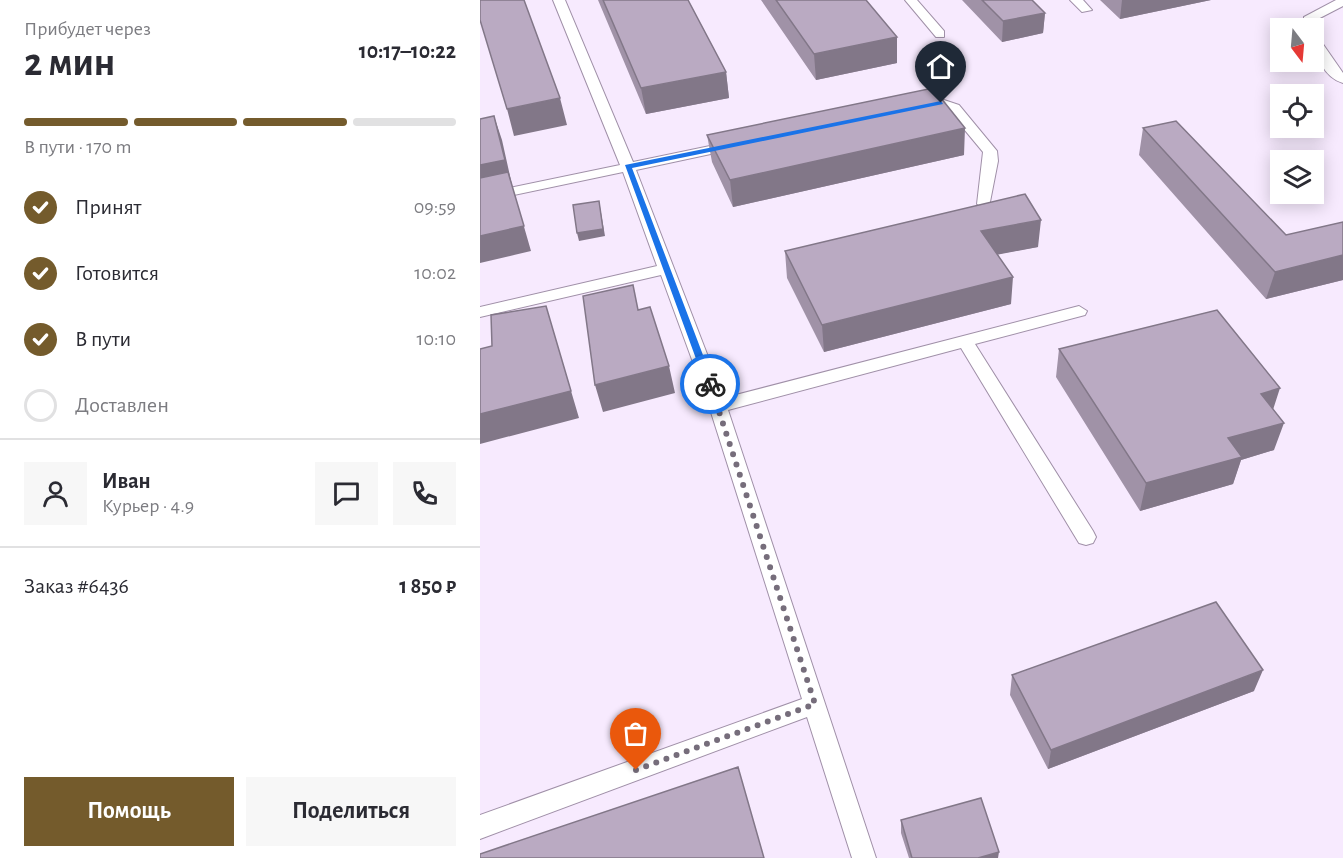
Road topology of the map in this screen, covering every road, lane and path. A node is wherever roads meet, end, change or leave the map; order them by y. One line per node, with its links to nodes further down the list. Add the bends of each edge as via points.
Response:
1 (559, 0): 12 (lane)
2 (911, 0): 7 (lane)
3 (1076, 0): 5 (lane)
4 (1343, 1): 6 (lane)
5 (1086, 10)
6 (1312, 18)
7 (940, 34)
8 (1324, 56): 9 (lane)
9 (1343, 79)
10 (906, 110): 14 (lane, via 941,103 954,108 983,142 991,161)
11 (744, 143): 12 (lane)
12 (628, 167): 13 (lane); 15 (lane)
13 (480, 198)
14 (984, 204)
15 (665, 269): 17 (lane); 19 (lane)
16 (1079, 311): 18 (lane)
17 (480, 312)
18 (966, 341): 19 (lane); 20 (lane)
19 (718, 406): 21 (lane)
20 (1086, 537)
21 (815, 704): 22 (lane); 23 (lane)
22 (480, 827)
23 (864, 858)

